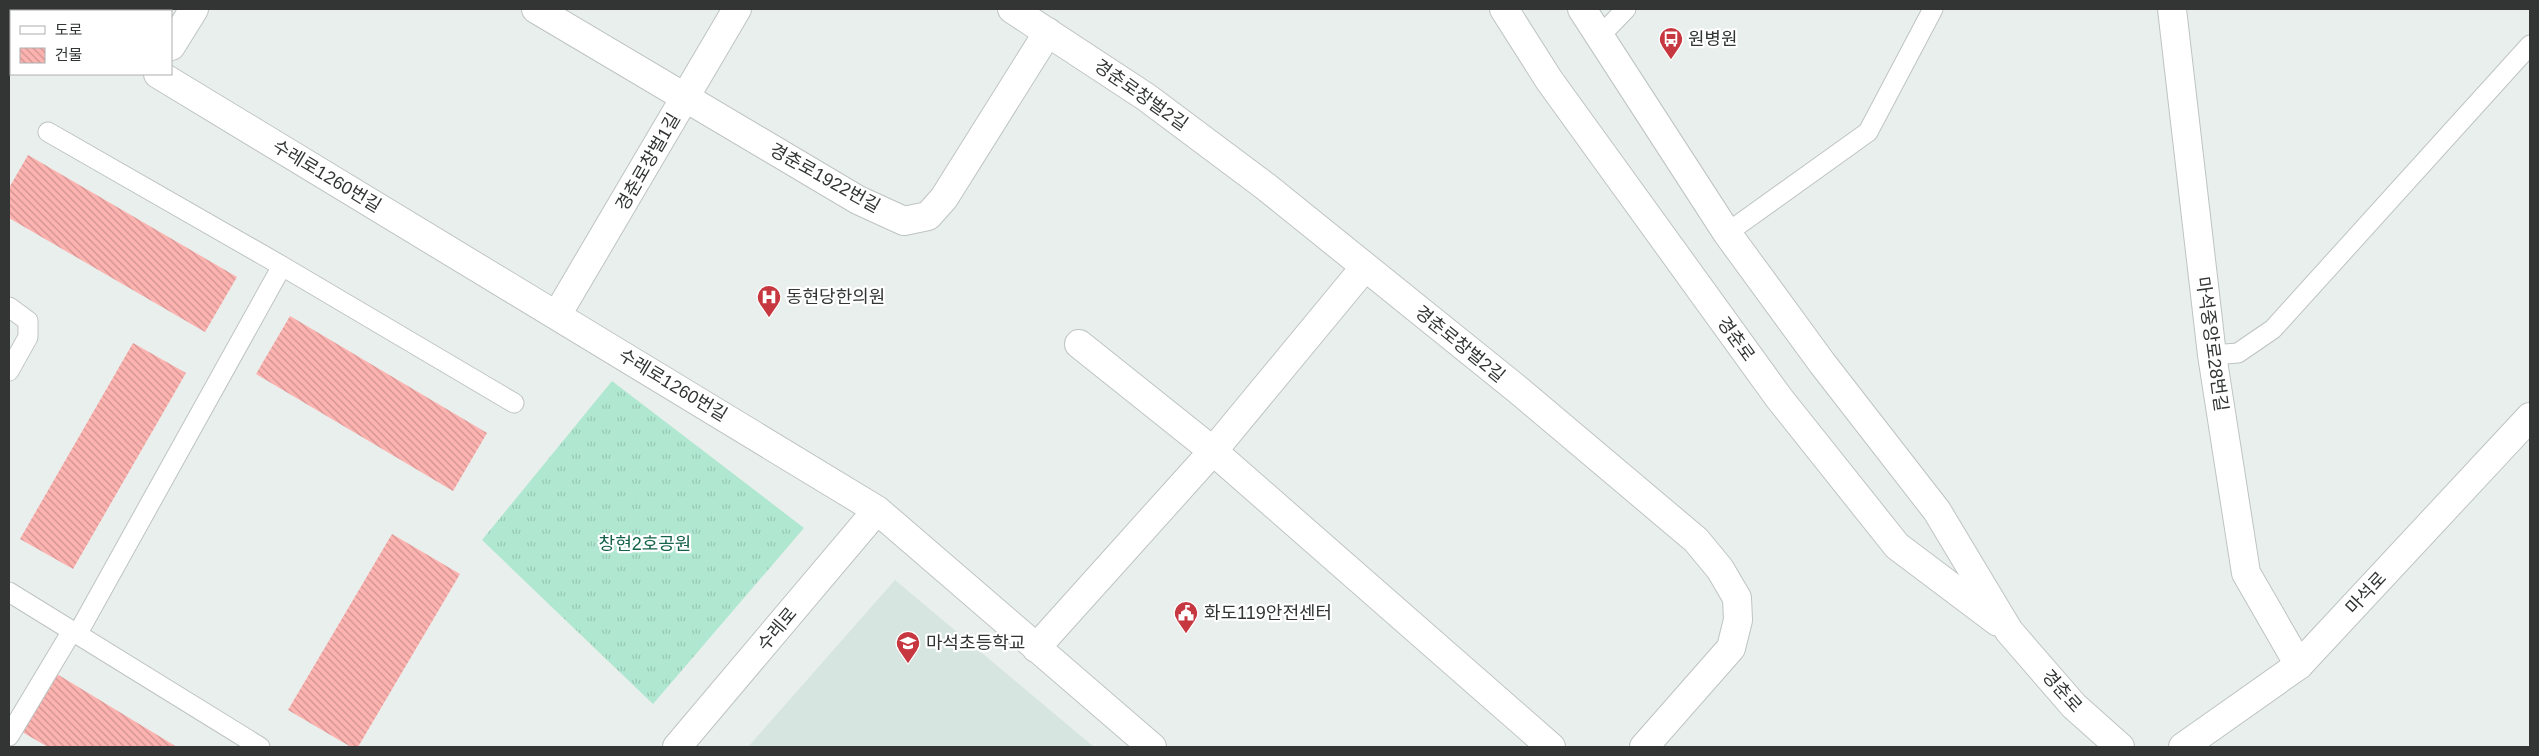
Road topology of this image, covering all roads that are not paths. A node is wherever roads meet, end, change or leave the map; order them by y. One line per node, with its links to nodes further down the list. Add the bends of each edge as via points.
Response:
1 (194, 9): 12 (street)
2 (536, 9): 15 (street, 경춘로1922번길)
3 (737, 9): 15 (street, 경춘로창벌1길)
4 (1012, 9): 10 (street, 경춘로창벌2길)
5 (1504, 9): 30 (street, 경춘로, via 1549,80 1768,382 1897,546)
6 (1582, 9): 11 (street, 경춘로)
7 (1626, 9): 11 (lane)
8 (1933, 9): 17 (lane, via 1868,132)
9 (2172, 9): 23 (street, 마석중앙로28번길)
10 (1048, 32): 15 (street, 경춘로1922번길, via 944,198 928,216 904,221 858,200); 19 (street, 경춘로창벌2길, via 1146,97 1265,186)
11 (1599, 37): 17 (street, 경춘로)
12 (172, 44)
13 (2530, 45): 23 (lane, via 2273,329 2238,353)
14 (160, 75): 21 (street, 수레로1260번길)
15 (686, 97): 21 (street, 경춘로창벌1길)
16 (48, 132): 18 (lane)
17 (1727, 233): 30 (street, 경춘로, via 1937,512)
18 (282, 266): 25 (lane); 31 (lane)
19 (1365, 267): 27 (street); 39 (street, 경춘로창벌2길, via 1696,540 1720,569 1737,598 1738,620 1731,648)
20 (9, 307): 24 (lane, via 28,321 28,337)
21 (557, 315): 28 (street, 수레로1260번길)
22 (1079, 344): 27 (street)
23 (2212, 355): 33 (street, 마석중앙로28번길, via 2246,573)
24 (9, 371)
25 (514, 403)
26 (2530, 417): 33 (street, 마석로)
27 (1213, 451): 32 (street); 38 (street)
28 (877, 510): 32 (street, 수레로1260번길); 36 (street, 수레로)
29 (9, 592): 31 (lane)
30 (2009, 631): 40 (street, 경춘로, via 2074,706)
31 (75, 632): 34 (lane); 35 (lane)
32 (1036, 648): 37 (street, 수레로1260번길)
33 (2299, 665): 41 (street, 마석로)
34 (9, 736)
35 (260, 747)
36 (677, 747)
37 (1152, 747)
38 (1551, 747)
39 (1644, 747)
40 (2120, 747)
41 (2183, 747)

